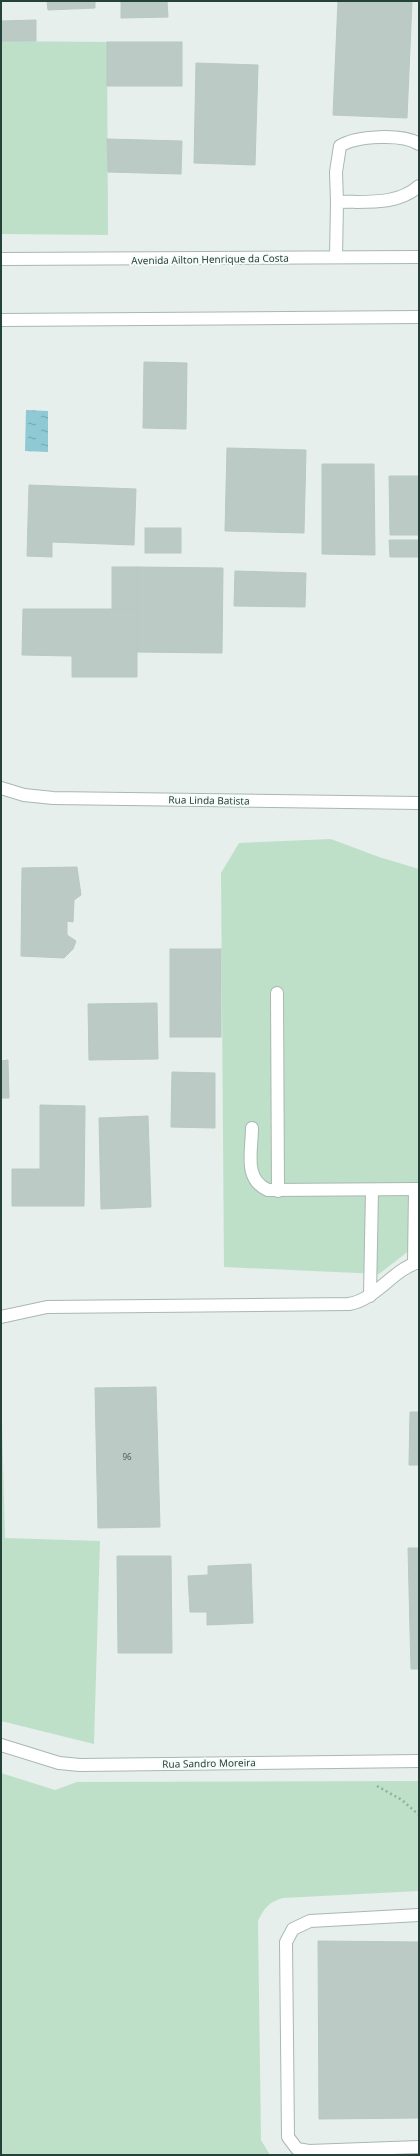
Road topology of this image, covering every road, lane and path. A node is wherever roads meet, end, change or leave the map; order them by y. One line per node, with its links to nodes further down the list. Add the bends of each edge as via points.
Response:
1 (419, 144): 3 (street, via 402,137 356,139 340,146 336,172)
2 (419, 186): 3 (street, via 405,197 396,200)
3 (337, 202): 5 (street)
4 (419, 257): 5 (street, Avenida Ailton Henrique da Costa)
5 (336, 258): 6 (street, Avenida Ailton Henrique da Costa)
6 (1, 259)
7 (419, 317): 8 (street)
8 (1, 320)
9 (1, 788): 10 (street, Rua Linda Batista, via 24,795 53,798)
10 (419, 803)
11 (277, 993): 15 (street)
12 (252, 1128): 15 (street, via 251,1171 254,1180 263,1188)
13 (417, 1189): 14 (street); 16 (street)
14 (372, 1190): 15 (street); 17 (street)
15 (278, 1191)
16 (416, 1263): 17 (street)
17 (370, 1296): 18 (street, via 361,1302 349,1304 47,1307)
18 (1, 1317)
19 (1, 1745): 20 (street, Rua Sandro Moreira, via 59,1764 80,1765)
20 (419, 1760)
21 (375, 1785): 22 (path, via 402,1800)
22 (418, 1814)
23 (419, 1915): 24 (street, via 310,1921 293,1929 286,1942 288,2137 297,2149 309,2151)
24 (419, 2147)

